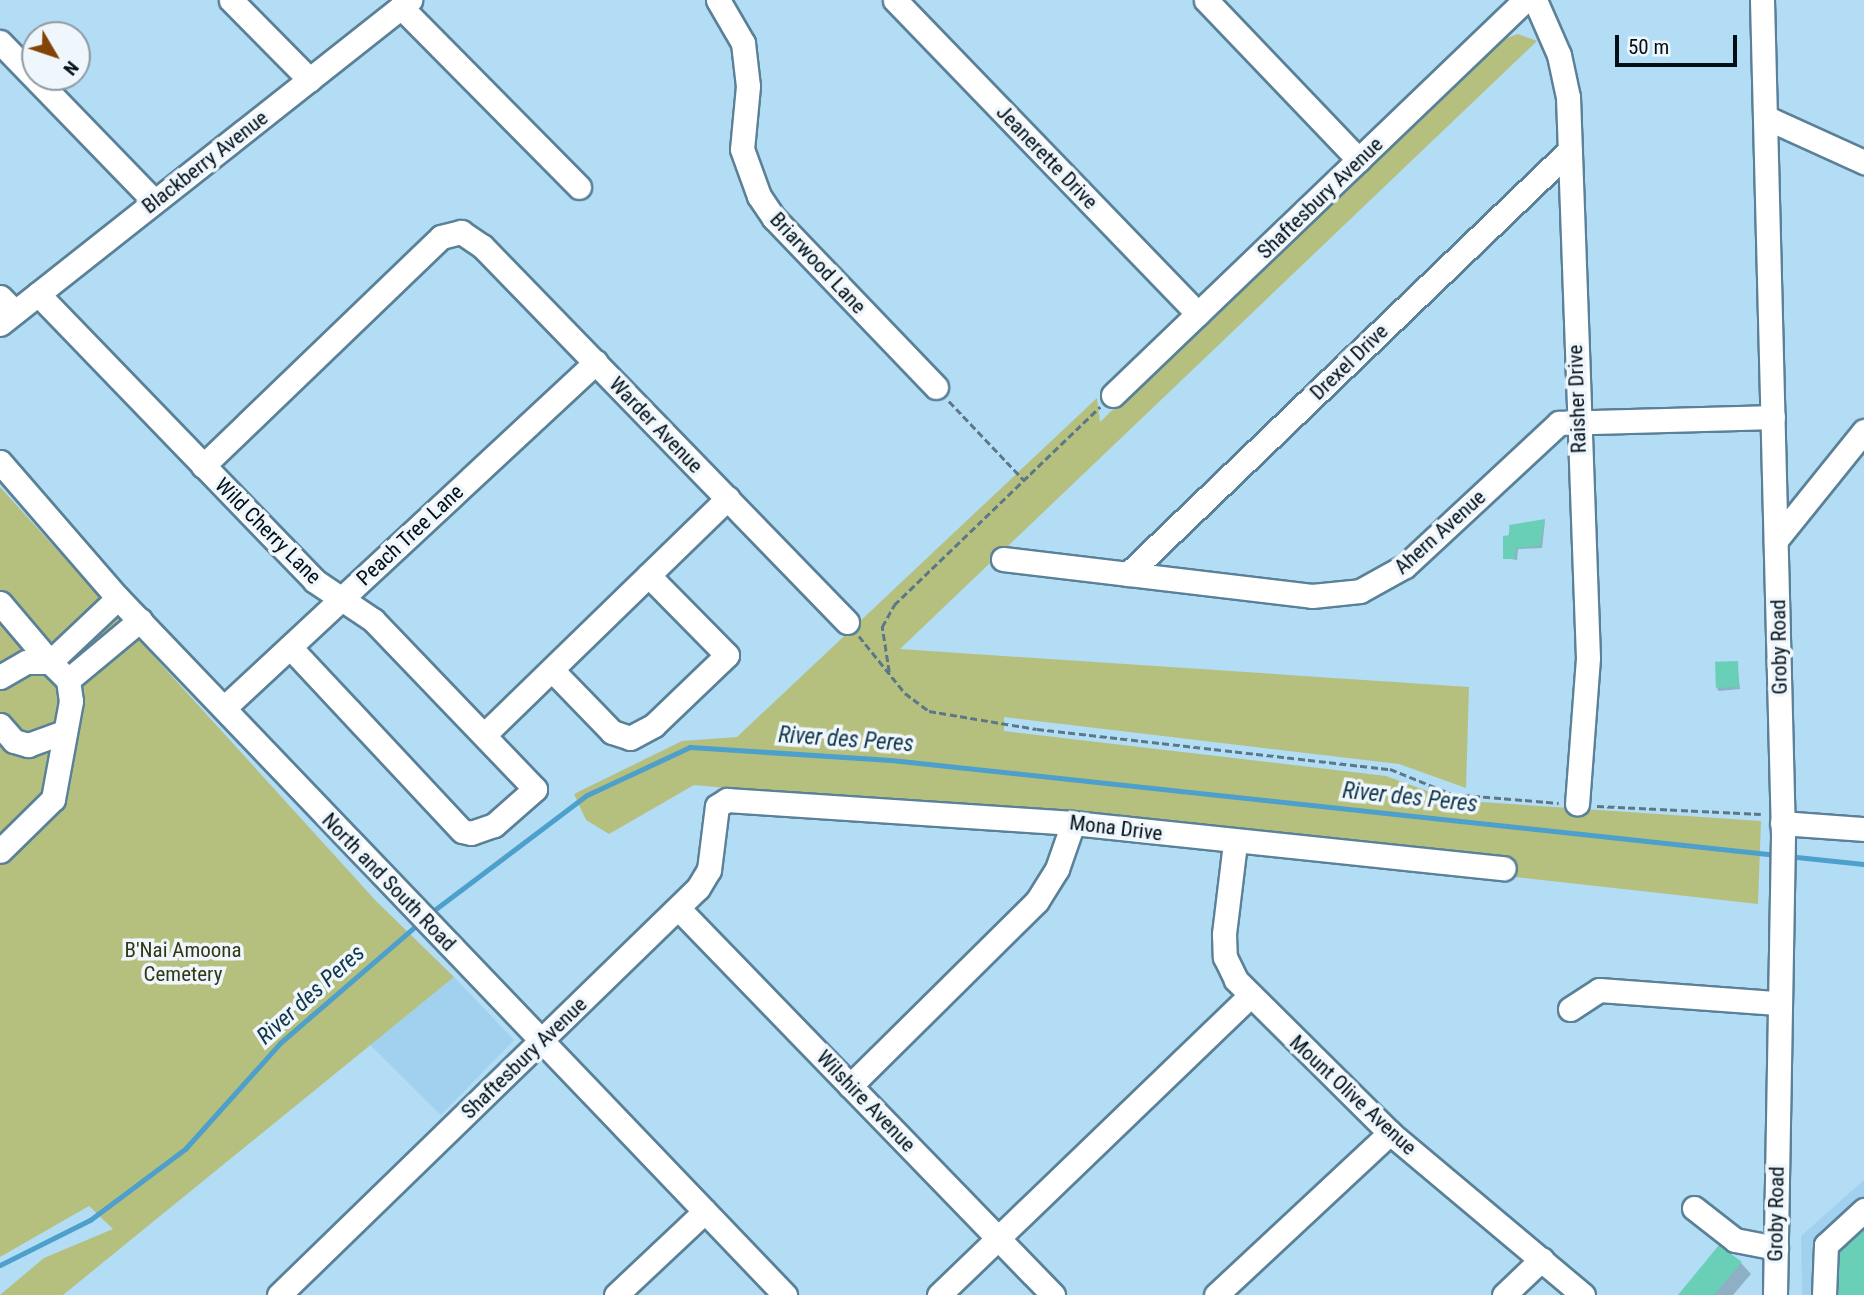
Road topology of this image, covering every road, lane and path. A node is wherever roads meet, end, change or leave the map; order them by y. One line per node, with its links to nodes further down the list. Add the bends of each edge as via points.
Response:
1 (231, 0): 10 (street)
2 (718, 0): 21 (street, Briarwood Lane, via 743,43 748,86 742,149 759,196 774,218)
3 (895, 0): 19 (street, Jeanerette Drive)
4 (1206, 0): 13 (street)
5 (1525, 0): 13 (street, Shaftesbury Avenue)
6 (1535, 0): 12 (street, Raisher Drive, via 1566,76)
7 (1762, 0): 11 (street, Groby Road)
8 (405, 4): 10 (street, Blackberry Avenue); 15 (street)
9 (0, 42): 16 (street)
10 (310, 80): 16 (street, Blackberry Avenue)
11 (1766, 118): 14 (street); 23 (street, Groby Road)
12 (1570, 150): 24 (street, Raisher Drive); 32 (street, Drexel Drive)
13 (1359, 160): 19 (street, Shaftesbury Avenue)
14 (1864, 162)
15 (579, 187)
16 (154, 201): 17 (street, Blackberry Avenue)
17 (38, 294): 18 (street, Blackberry Avenue); 27 (street, Wild Cherry Lane)
18 (5, 311)
19 (1198, 314): 22 (street, Shaftesbury Avenue)
20 (596, 362): 27 (street, Warder Avenue, via 482,246 461,232 441,237); 29 (street, Warder Avenue); 35 (street, Peach Tree Lane)
21 (936, 387): 28 (path)
22 (1113, 395): 28 (path)
23 (1773, 417): 24 (street, Ahern Avenue); 30 (street, Groby Road)
24 (1578, 421): 32 (street, Ahern Avenue, via 1559,423 1405,566 1360,591 1312,596); 51 (street, Raisher Drive, via 1588,658)
25 (1864, 431): 30 (street)
26 (0, 462): 34 (street, North and South Road)
27 (203, 466): 35 (street, Wild Cherry Lane, via 316,581)
28 (1024, 480): 43 (path, via 888,612 881,627)
29 (728, 498): 33 (street); 38 (street, Warder Avenue)
30 (1776, 540): 53 (street, Groby Road)
31 (1003, 559): 32 (street, Ahern Avenue)
32 (1128, 574)
33 (648, 575): 42 (street); 42 (street, via 727,655 654,725 630,738 612,732)
34 (118, 598): 37 (street, North and South Road); 41 (street)
35 (341, 599): 40 (street, Peach Tree Lane); 49 (street, Wild Cherry Lane, via 373,620)
36 (0, 603): 39 (street)
37 (140, 620): 45 (street); 46 (street, North and South Road)
38 (847, 622): 43 (path)
39 (8, 627): 41 (street)
40 (290, 647): 46 (street, Peach Tree Lane); 49 (street, Wild Cherry Lane, via 462,831 471,833 494,825 535,789)
41 (50, 662): 44 (street, via 26,662); 45 (street)
42 (552, 670): 49 (street)
43 (889, 673): 51 (path, via 929,711 959,718 1390,769 1452,794)
44 (0, 675)
45 (68, 680): 48 (street, via 71,701)
46 (224, 708): 62 (street, North and South Road)
47 (0, 725): 48 (street, via 15,741 28,745)
48 (64, 732): 56 (street, via 53,799)
49 (484, 735)
50 (727, 800): 52 (street, Mona Drive); 58 (street, Shaftesbury Avenue, via 717,806 709,870)
51 (1577, 804): 53 (path)
52 (1073, 822): 55 (street, Mona Drive); 63 (street, via 1057,869 1037,901)
53 (1782, 825): 54 (street); 60 (street, Groby Road)
54 (1864, 829)
55 (1235, 843): 57 (street, Mona Drive); 59 (street, Mount Olive Avenue, via 1226,899 1225,957)
56 (0, 851)
57 (1504, 868)
58 (678, 908): 62 (street, Shaftesbury Avenue); 63 (street, Wilshire Avenue)
59 (1250, 996): 64 (street, Mount Olive Avenue); 68 (street)
60 (1778, 1003): 61 (street, via 1600,990); 69 (street, Groby Road)
61 (1570, 1009)
62 (542, 1041): 67 (street, North and South Road); 71 (street, Shaftesbury Avenue)
63 (850, 1086): 68 (street, Wilshire Avenue)
64 (1391, 1133): 70 (street, Mount Olive Avenue); 76 (street)
65 (1694, 1208): 69 (street, via 1735,1240)
66 (1864, 1210): 80 (street, via 1826,1245)
67 (705, 1211): 72 (street); 73 (street, North and South Road)
68 (998, 1238): 74 (street); 75 (street, Wilshire Avenue)
69 (1776, 1248): 79 (street, Groby Road)
70 (1542, 1259): 77 (street); 78 (street, Mount Olive Avenue)
71 (279, 1295)
72 (616, 1295)
73 (785, 1295)
74 (939, 1295)
75 (1053, 1295)
76 (1216, 1295)
77 (1504, 1295)
78 (1583, 1295)
79 (1775, 1295)
80 (1825, 1295)

